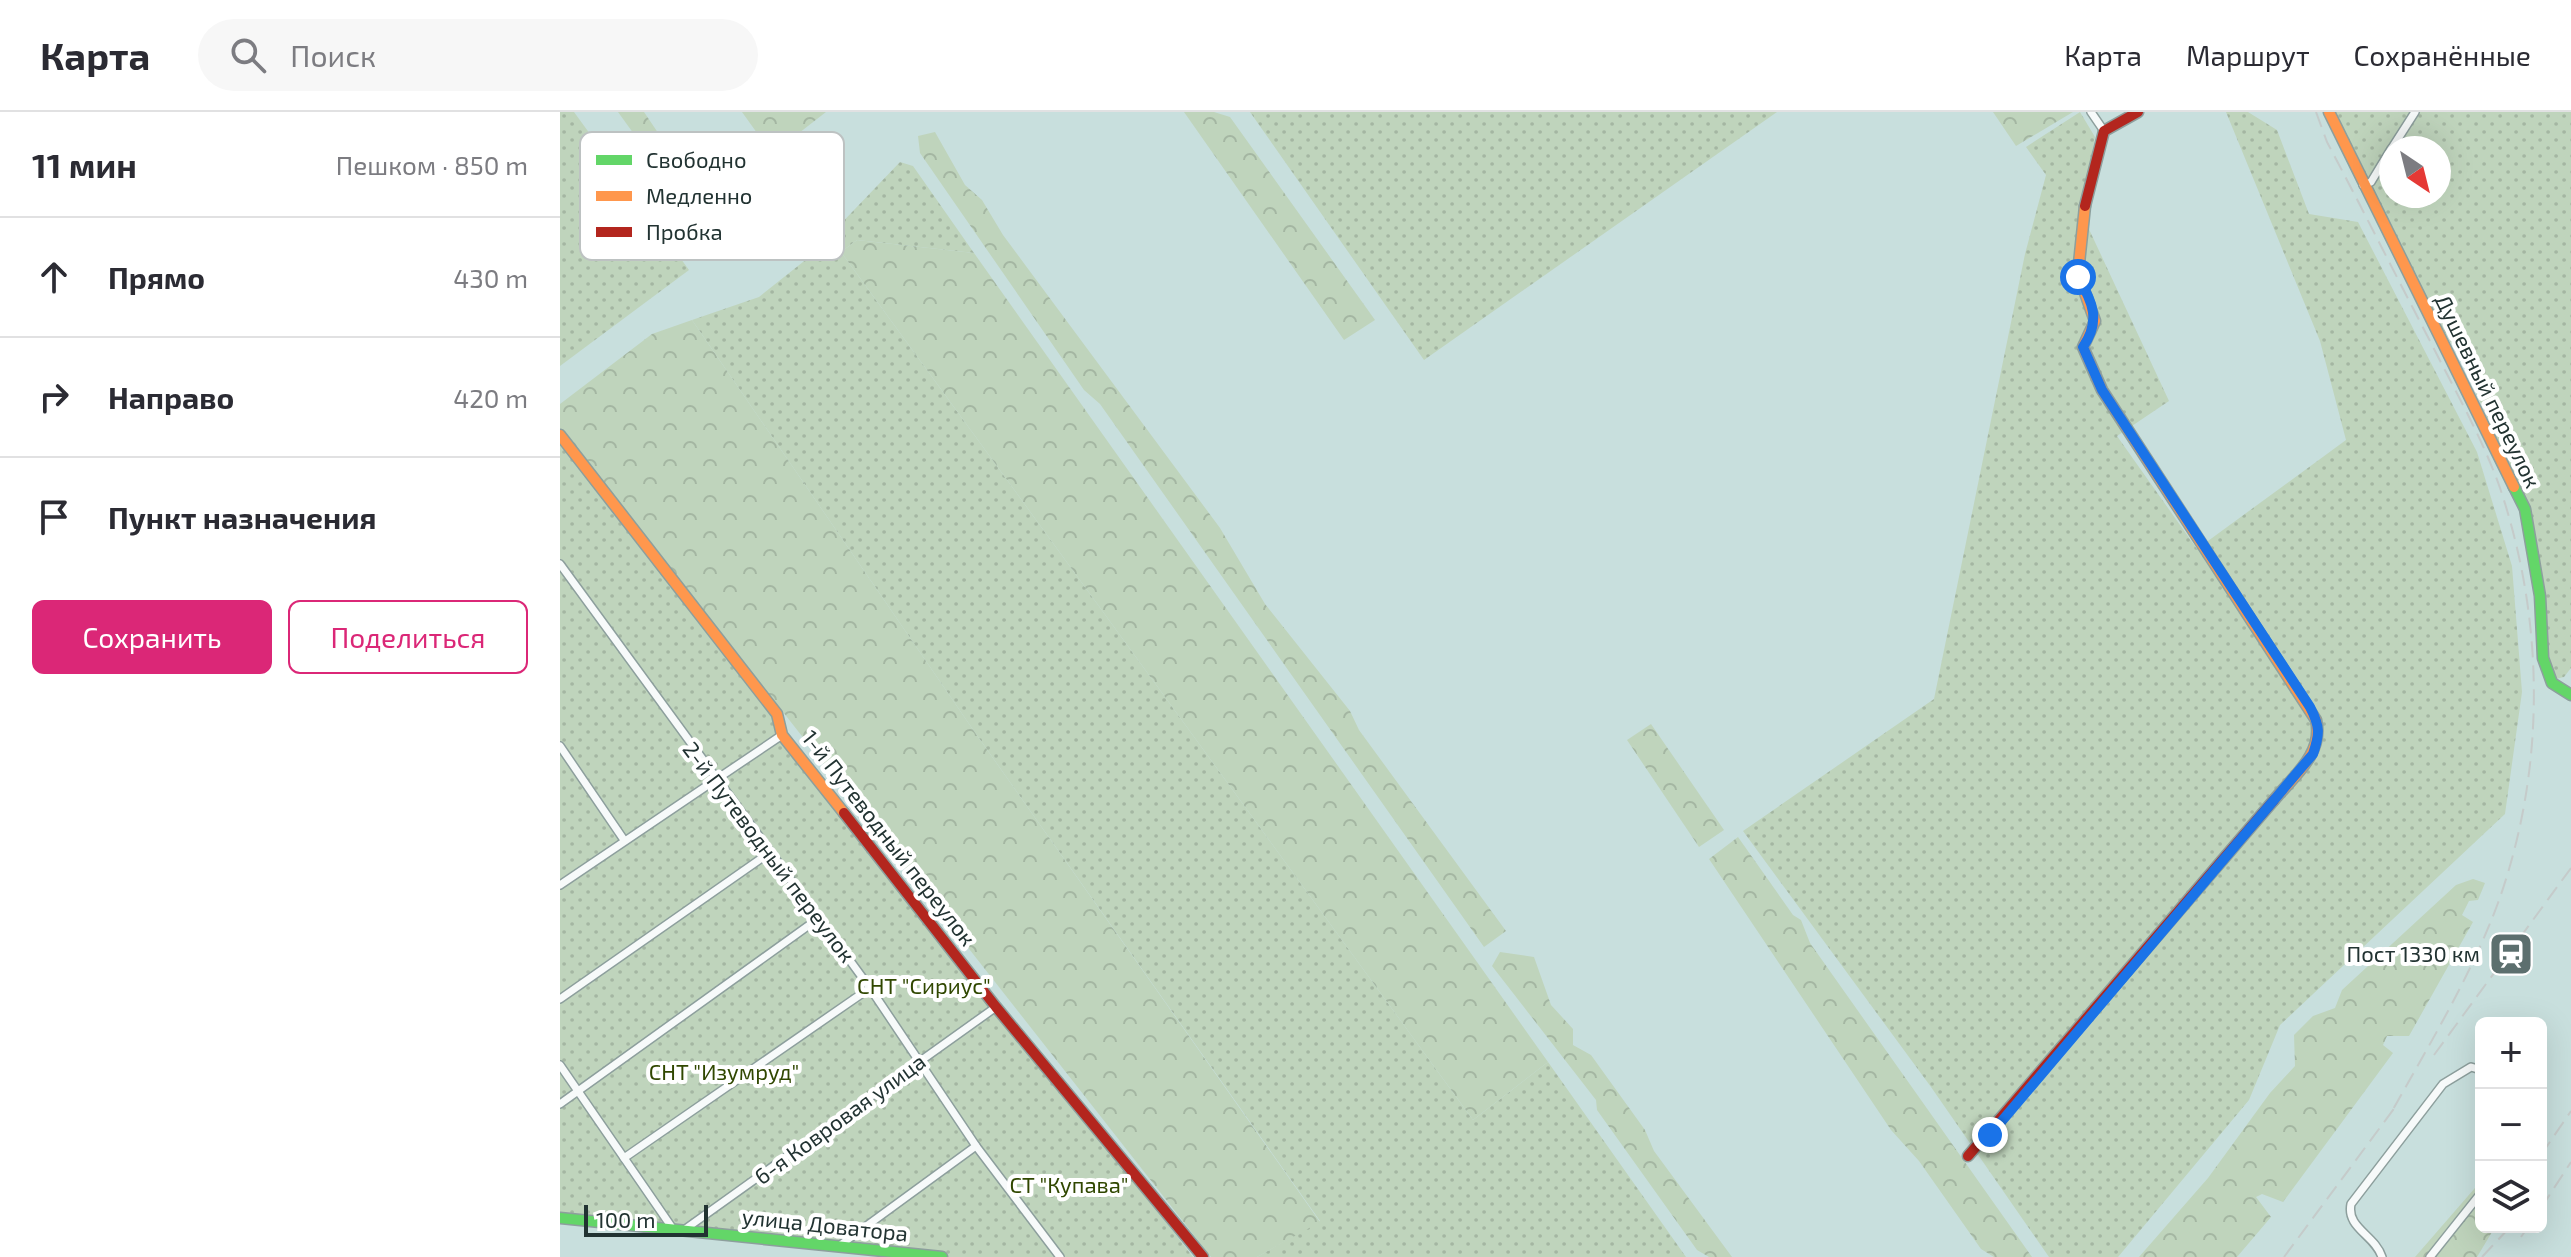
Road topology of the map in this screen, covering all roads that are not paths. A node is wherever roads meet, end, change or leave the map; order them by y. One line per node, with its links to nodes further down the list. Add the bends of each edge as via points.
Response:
1 (2091, 112): 5 (street)
2 (2138, 112): 5 (street)
3 (2329, 112): 8 (street, Душевный переулок)
4 (2415, 112): 6 (street)
5 (2104, 131): 28 (street, via 2080,241 2078,277 2094,305 2093,333 2083,347 2102,390 2310,707 2320,735 2313,754)
6 (2399, 136)
7 (2379, 169): 8 (street)
8 (2363, 185): 11 (street, Душевный переулок, via 2525,509 2540,596 2543,658 2552,683)
9 (560, 435): 12 (street, 1-й Путеводный переулок, via 777,714)
10 (560, 564): 14 (street, 2-й Путеводный переулок)
11 (2571, 695)
12 (782, 735): 14 (street); 21 (street, 1-й Путеводный переулок)
13 (560, 746): 15 (street)
14 (715, 780): 15 (street); 16 (street, 2-й Путеводный переулок)
15 (624, 840): 17 (street)
16 (769, 853): 18 (street, 2-й Путеводный переулок); 20 (street)
17 (560, 885)
18 (819, 918): 19 (street, 2-й Путеводный переулок); 25 (street)
19 (870, 988): 22 (street, 2-й Путеводный переулок); 29 (street)
20 (560, 999)
21 (996, 1007): 22 (street, 6-я Ковровая улица); 36 (street, 1-й Путеводный переулок)
22 (919, 1062): 27 (street, 2-й Путеводный переулок); 32 (street, 6-я Ковровая улица)
23 (560, 1065): 25 (street)
24 (2475, 1068): 37 (street, via 2443,1084 2351,1204 2356,1227 2372,1238)
25 (578, 1091): 26 (street); 29 (street)
26 (560, 1104)
27 (976, 1146): 33 (street); 35 (street, 2-й Путеводный переулок)
28 (1968, 1156)
29 (624, 1158): 32 (street)
30 (2475, 1201): 38 (street)
31 (560, 1218): 32 (street, улица Доватора)
32 (678, 1230): 33 (street, улица Доватора)
33 (838, 1246): 34 (street, улица Доватора)
34 (942, 1257)
35 (1060, 1257)
36 (1203, 1257)
37 (2382, 1257)
38 (2430, 1257)

